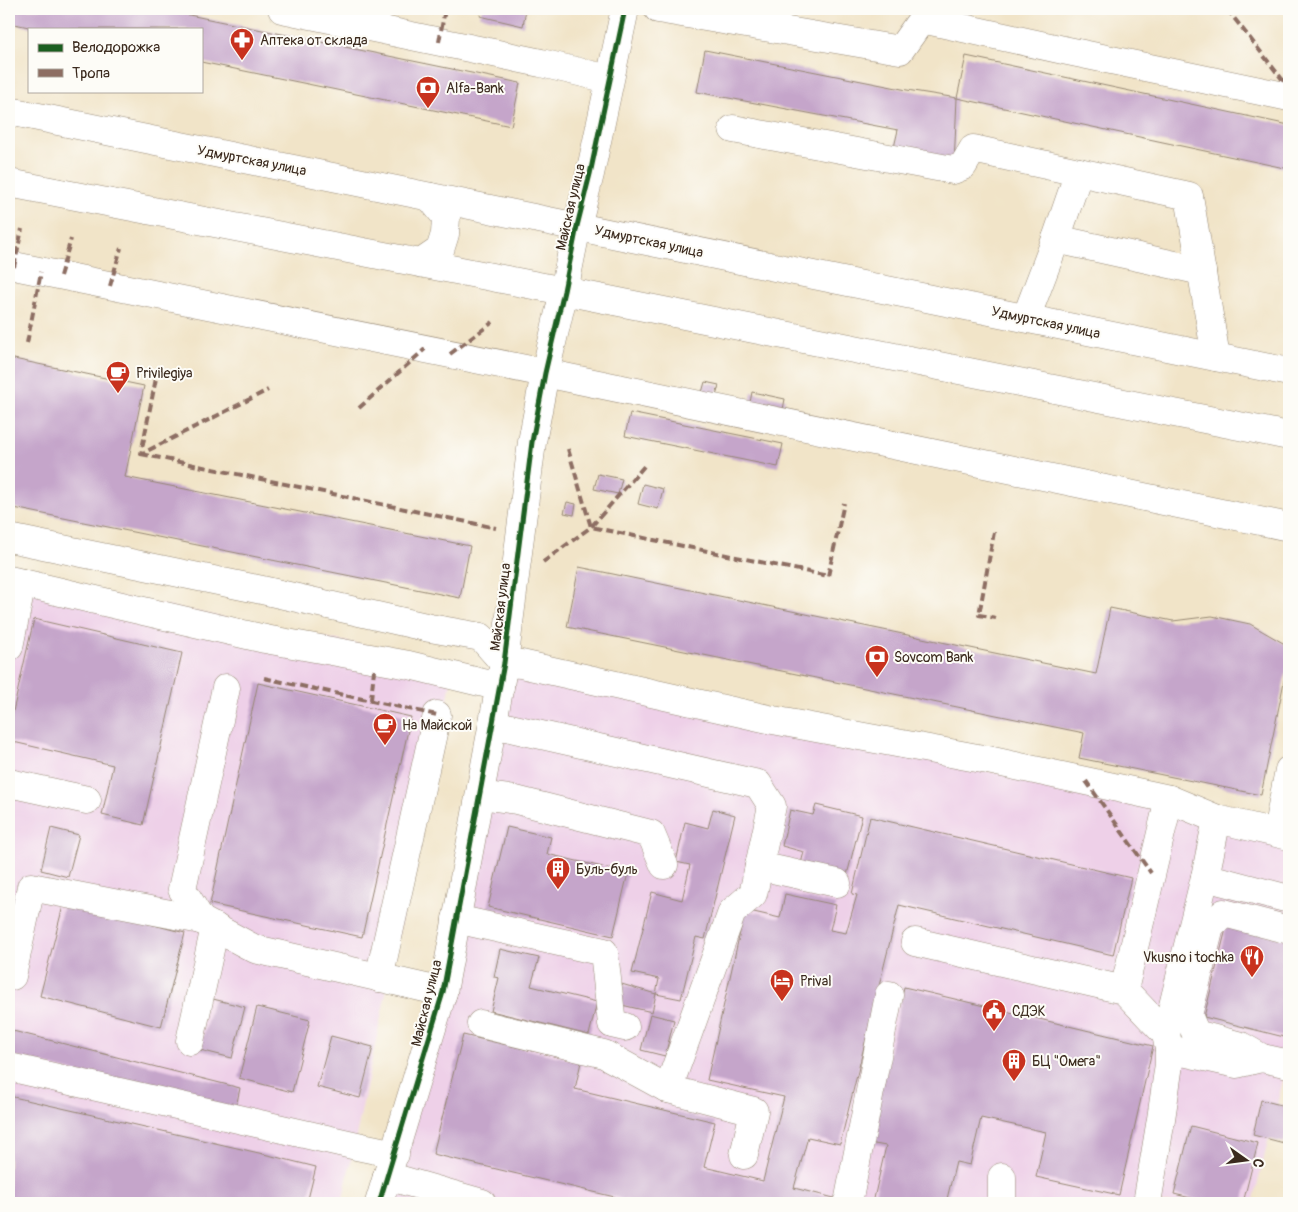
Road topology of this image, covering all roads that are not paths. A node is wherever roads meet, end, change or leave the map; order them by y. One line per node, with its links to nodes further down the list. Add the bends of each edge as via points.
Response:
1 (282, 9): 5 (main road)
2 (625, 9): 5 (main road, Майская улица)
3 (658, 9): 4 (main road, via 900,50)
4 (923, 14): 6 (main road, via 1068,51)
5 (610, 79): 12 (main road, Майская улица)
6 (1289, 97)
7 (9, 111): 11 (main road, Удмуртская улица)
8 (733, 129): 9 (main road, via 953,170 963,166 973,149)
9 (1079, 172): 13 (main road); 16 (main road, via 1189,196)
10 (9, 183): 14 (main road)
11 (430, 197): 12 (main road, Удмуртская улица); 14 (main road, via 446,217 445,234 440,250)
12 (576, 226): 17 (main road, Майская улица); 18 (main road, Удмуртская улица)
13 (1056, 239): 16 (main road); 18 (main road)
14 (421, 263): 17 (main road)
15 (9, 265): 21 (main road)
16 (1202, 271): 19 (main road)
17 (564, 291): 21 (main road, Майская улица); 22 (main road)
18 (1026, 318): 19 (main road, Удмуртская улица)
19 (1216, 357): 20 (main road, Удмуртская улица)
20 (1289, 372)
21 (545, 373): 23 (main road); 27 (main road, Майская улица, via 532,442)
22 (1289, 436)
23 (1289, 527)
24 (9, 538): 27 (main road, via 481,637)
25 (16, 581): 26 (main road); 27 (main road, via 265,638 409,665)
26 (9, 647)
27 (502, 675): 30 (main road, Майская улица); 34 (main road, via 521,664 773,720 988,760)
28 (226, 688): 44 (main road, via 182,890)
29 (437, 714): 48 (main road)
30 (493, 724): 33 (main road, Майская улица); 39 (main road, via 758,784 772,806)
31 (1289, 770): 37 (main road)
32 (9, 783): 35 (main road)
33 (480, 795): 38 (main road, via 516,800 651,834); 43 (main road, Майская улица)
34 (1169, 799): 36 (main road); 49 (main road)
35 (87, 800)
36 (1217, 818): 37 (main road); 40 (main road)
37 (1283, 834)
38 (664, 865)
39 (759, 866): 41 (main road); 59 (main road, via 753,894 732,912)
40 (1205, 877): 42 (main road); 55 (main road)
41 (837, 883)
42 (1289, 899)
43 (456, 918): 50 (main road, Майская улица); 53 (main road, via 604,952 612,1024)
44 (208, 924): 47 (main road, via 31,886); 48 (main road, via 255,949); 54 (main road)
45 (1289, 930): 56 (main road, via 1224,913 1210,927 1188,1014 1196,1034 1241,1046)
46 (915, 942): 49 (main road)
47 (12, 976)
48 (379, 978): 50 (main road)
49 (1124, 990): 55 (main road)
50 (443, 992): 61 (main road, Майская улица)
51 (889, 995): 64 (main road)
52 (481, 1024): 59 (main road, via 604,1054)
53 (625, 1027)
54 (190, 1041)
55 (1168, 1041): 56 (main road, via 1237,1064); 65 (main road, via 1169,1064)
56 (1262, 1058): 57 (main road)
57 (1289, 1064)
58 (9, 1067): 61 (main road, via 357,1146)
59 (668, 1089): 60 (main road, via 754,1111)
60 (744, 1155)
61 (391, 1165): 62 (main road, Майская улица); 63 (main road)
62 (379, 1203)
63 (482, 1203)
64 (848, 1203)
65 (1147, 1203)

